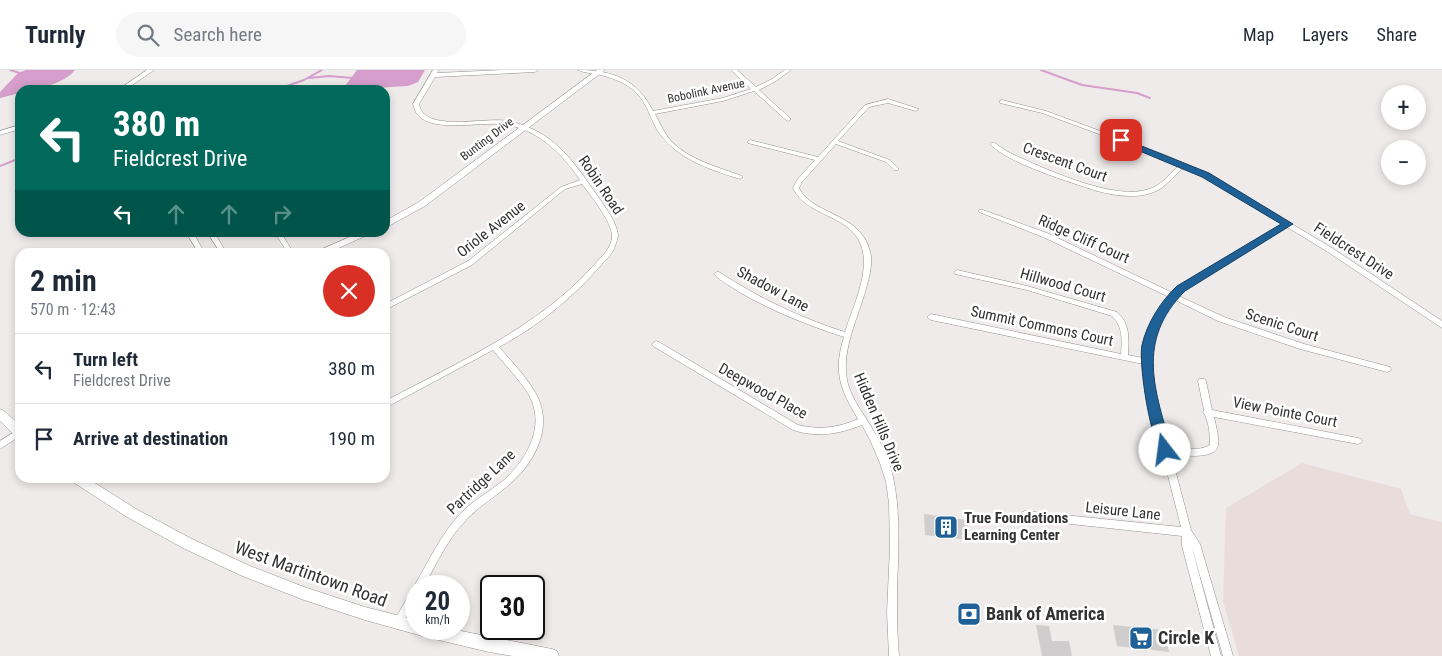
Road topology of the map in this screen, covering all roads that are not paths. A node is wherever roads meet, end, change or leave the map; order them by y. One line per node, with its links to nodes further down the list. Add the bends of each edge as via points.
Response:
1 (151, 70): 8 (street)
2 (535, 70): 6 (street)
3 (581, 70): 7 (street)
4 (734, 70): 9 (street)
5 (788, 70): 9 (street, Bobolink Avenue)
6 (434, 72): 15 (street, Robin Road, via 416,104 423,118 444,123 496,121)
7 (599, 72): 12 (street, via 632,87 645,99); 15 (street, Bunting Drive)
8 (128, 85)
9 (755, 91): 12 (street, Bobolink Avenue); 13 (street)
10 (1002, 102): 21 (street, Fieldcrest Drive, via 1035,109)
11 (916, 109): 18 (street, Hidden Hills Drive, via 892,101 873,103)
12 (651, 112): 23 (street, via 667,139 680,151)
13 (788, 120)
14 (15, 128): 16 (street)
15 (523, 129): 24 (street, Robin Road, via 558,148); 26 (street, Bunting Drive, via 422,204)
16 (0, 133)
17 (750, 142): 20 (street)
18 (834, 142): 20 (street, Hidden Hills Drive); 22 (street, via 888,160)
19 (993, 144): 21 (street, Crescent Court, via 1008,155 1119,194 1153,190)
20 (819, 159): 42 (street, Hidden Hills Drive, via 799,181 798,195 854,229 868,256)
21 (1183, 164): 27 (street, Fieldcrest Drive)
22 (896, 169)
23 (740, 176)
24 (584, 181): 39 (street, Oriole Avenue, via 563,188 470,263); 44 (street, Robin Road, via 612,222 615,236 611,250 552,308)
25 (981, 211): 38 (street, Ridge Cliff Court, via 1045,235)
26 (390, 222)
27 (1288, 224): 38 (street); 41 (street, Fieldcrest Drive)
28 (192, 237): 32 (street)
29 (213, 237): 33 (street)
30 (281, 237): 34 (street)
31 (358, 237): 35 (street)
32 (199, 248)
33 (220, 248)
34 (288, 248)
35 (332, 248)
36 (958, 272): 45 (street, Hillwood Court, via 1114,314 1125,328)
37 (717, 274): 42 (street, Shadow Lane, via 779,311)
38 (1174, 295): 46 (street, via 1151,333); 47 (street, Scenic Court, via 1239,326)
39 (390, 304)
40 (931, 317): 45 (street, Summit Commons Court)
41 (1442, 326)
42 (847, 335): 52 (street, Hidden Hills Drive, via 843,375 847,392)
43 (656, 344): 52 (street, Deepwood Place, via 796,428 830,432)
44 (494, 346): 49 (street, Robin Road); 61 (street, Partridge Lane, via 532,395 539,412 537,438 527,460 514,476 455,526)
45 (1124, 357): 46 (street, Summit Commons Court)
46 (1146, 362): 57 (street)
47 (1387, 369)
48 (1202, 381): 50 (street)
49 (390, 402)
50 (1207, 412): 55 (street, View Pointe Court); 57 (street, via 1214,447 1200,452)
51 (0, 414): 53 (main road)
52 (863, 421): 65 (street, Hidden Hills Drive, via 884,461 892,493)
53 (15, 428)
54 (15, 436): 56 (street)
55 (1358, 440)
56 (0, 446)
57 (1165, 450): 60 (street)
58 (85, 483): 63 (main road, West Martintown Road, via 146,522 220,560 300,594)
59 (1026, 516): 60 (street, Leisure Lane)
60 (1187, 532): 66 (street, via 1186,546); 67 (street, via 1196,544)
61 (426, 575)
62 (405, 610): 63 (street)
63 (397, 624): 64 (main road, West Martintown Road)
64 (548, 656)
65 (894, 656)
66 (1216, 656)
67 (1228, 656)

